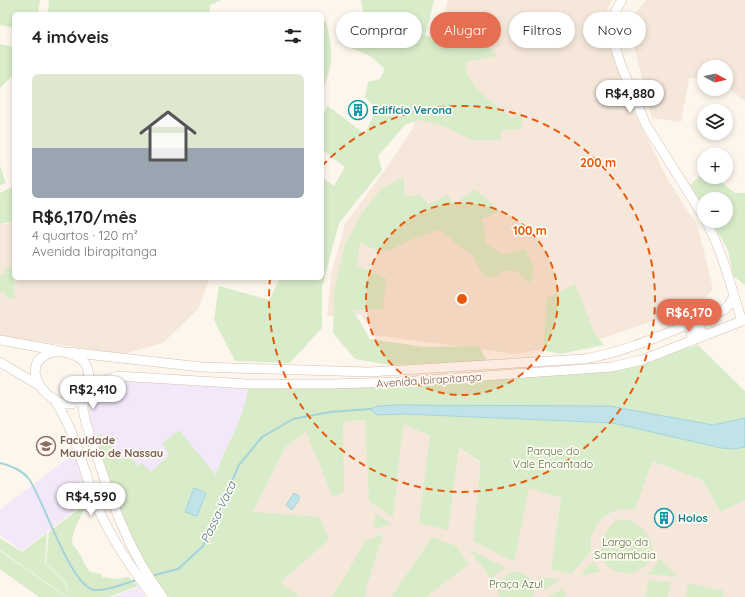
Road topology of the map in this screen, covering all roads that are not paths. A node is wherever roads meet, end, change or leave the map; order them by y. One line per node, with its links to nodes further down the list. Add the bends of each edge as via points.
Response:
1 (622, 0): 2 (main road, via 615,12 613,25 613,40 621,65 646,124)
2 (697, 206)
3 (710, 228): 4 (main road, Avenida Ibirapitanga, via 718,243)
4 (734, 296): 5 (main road, Avenida Ibirapitanga, via 727,308); 7 (main road, Avenida Ibirapitanga, via 742,321)
5 (700, 319): 6 (main road, Avenida Ibirapitanga); 7 (main road, via 699,330)
6 (684, 325): 9 (main road, via 692,331); 11 (main road, Avenida Ibirapitanga, via 632,347 598,357 398,372 226,369 169,365)
7 (706, 335): 9 (main road, Avenida Ibirapitanga)
8 (0, 340): 10 (main road)
9 (691, 341): 14 (main road, Avenida Ibirapitanga, via 631,364 605,368 399,382 330,384 248,384 117,376 100,383)
10 (58, 351): 11 (main road); 13 (main road, via 44,355 36,364 35,375)
11 (68, 352): 14 (main road, via 81,358 88,367)
12 (0, 362): 13 (main road)
13 (44, 389): 15 (main road)
14 (85, 394): 15 (main road, via 77,403 69,405); 16 (main road, via 84,418 121,527)
15 (54, 399): 16 (main road, via 68,422 103,518 118,547)
16 (139, 570): 17 (main road)
17 (157, 595)

